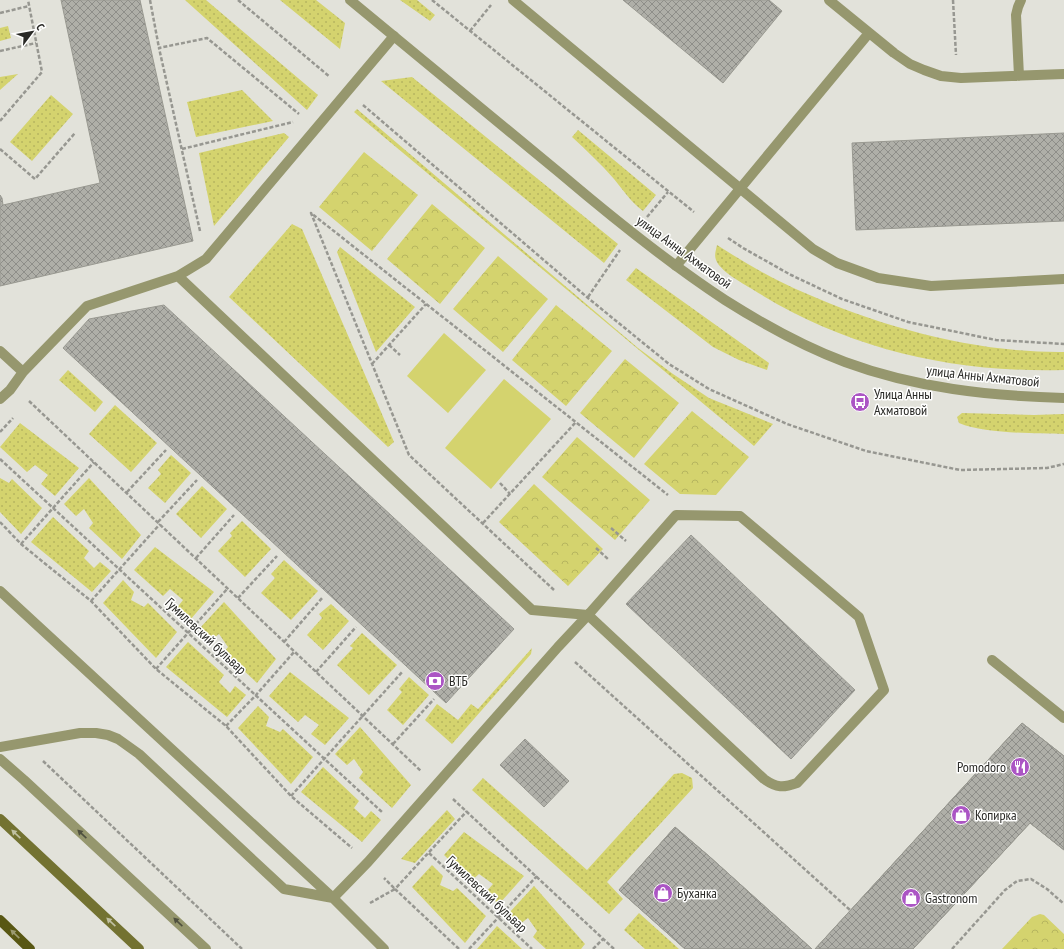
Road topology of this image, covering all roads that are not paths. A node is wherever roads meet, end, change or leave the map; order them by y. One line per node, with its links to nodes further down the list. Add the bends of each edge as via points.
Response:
1 (350, 0): 6 (street, улица Анны Ахматовой)
2 (514, 0): 9 (street)
3 (830, 0): 5 (street)
4 (1022, 0): 8 (street, via 1016,15)
5 (869, 33): 8 (street, via 910,64 941,76); 9 (street)
6 (394, 36): 10 (street, улица Анны Ахматовой, via 633,234); 11 (street, via 206,259)
7 (1064, 74): 8 (street)
8 (1019, 76)
9 (740, 188): 10 (street); 12 (street, via 813,249 837,263 878,278 931,286)
10 (676, 266): 15 (street, улица Анны Ахматовой, via 760,322 844,362 888,376 933,386)
11 (178, 276): 14 (street, via 88,306); 18 (street, via 532,610)
12 (1064, 280)
13 (0, 351): 14 (street)
14 (22, 372): 16 (street, via 10,390)
15 (1064, 398)
16 (0, 399)
17 (0, 591): 24 (street)
18 (588, 615): 18 (street, via 764,779 780,787 797,783 884,690 859,617 740,516 676,515); 24 (street)
19 (992, 660): 20 (street)
20 (1064, 718)
21 (0, 747): 24 (street, via 80,733 108,734 118,738 139,754 284,889)
22 (0, 759): 28 (street, one-way to 22)
23 (0, 819): 27 (main road, one-way to 23)
24 (333, 898): 29 (street)
25 (0, 920): 26 (main road, one-way to 25)
26 (30, 949)
27 (139, 949)
28 (206, 949)
29 (384, 949)

